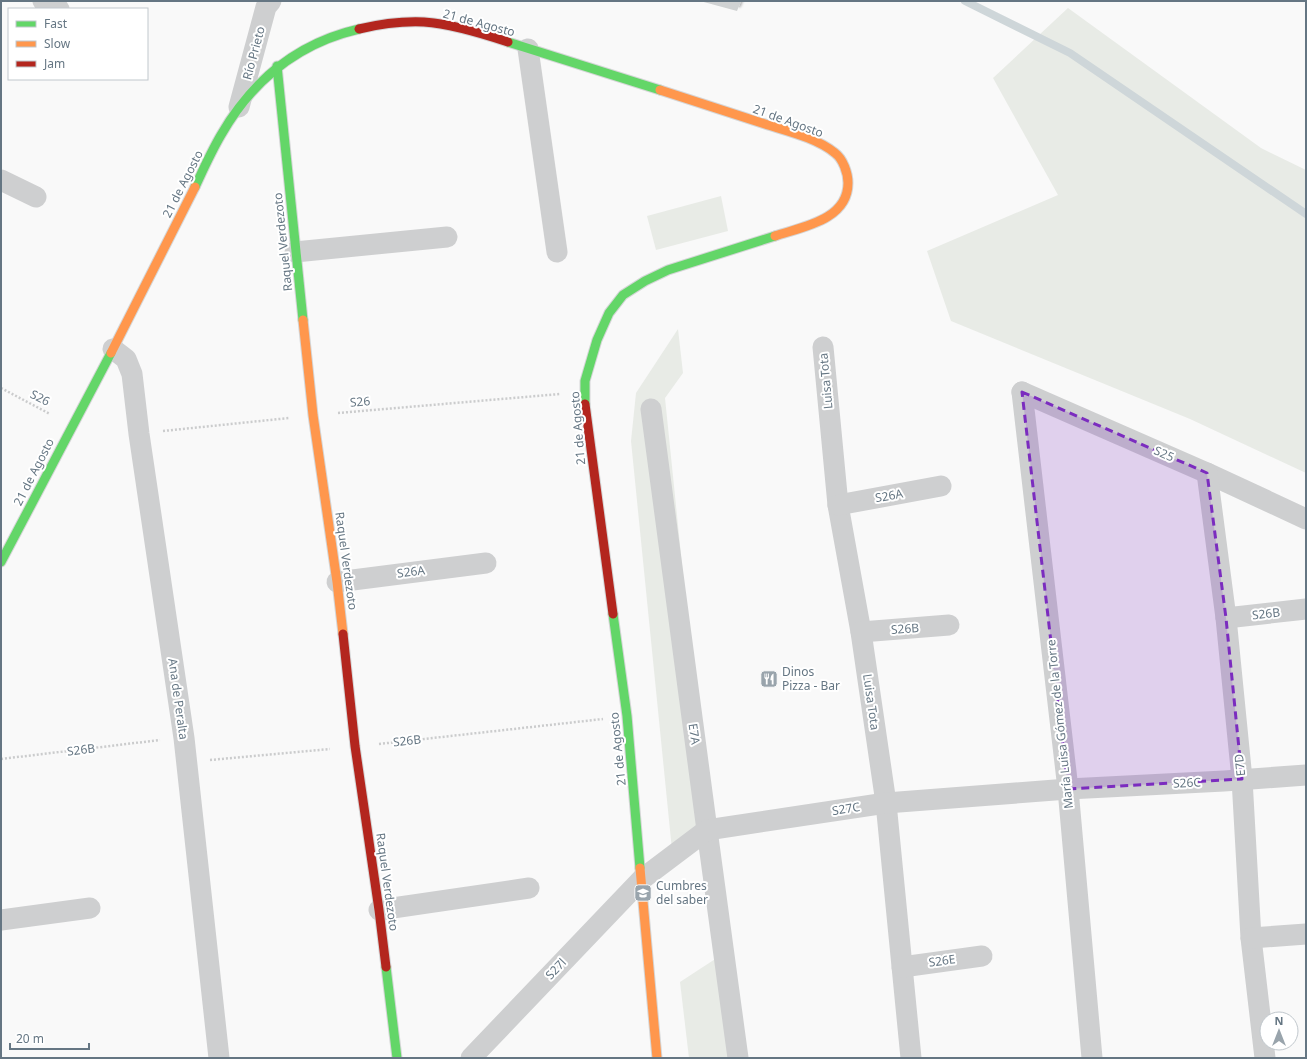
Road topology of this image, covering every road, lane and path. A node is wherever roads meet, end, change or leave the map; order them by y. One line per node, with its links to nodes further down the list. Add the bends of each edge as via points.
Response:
1 (43, 1): 3 (street)
2 (271, 1): 6 (street, Río Prieto, via 266,7)
3 (57, 8)
4 (528, 49): 5 (street, 21 de Agosto, via 455,27 426,22 397,22 328,37 299,51); 11 (street); 15 (street, 21 de Agosto, via 794,133 837,154 847,173 848,188 842,203 823,220 681,266 643,281 622,296 609,313 599,334)
5 (277, 66): 6 (street, 21 de Agosto); 10 (street, Raquel Verdezoto)
6 (239, 107): 13 (street, 21 de Agosto, via 221,135)
7 (1, 180): 8 (street)
8 (36, 197)
9 (447, 237): 10 (street)
10 (295, 252): 18 (street, Raquel Verdezoto)
11 (557, 252)
12 (823, 347): 23 (street, Luisa Tota)
13 (113, 350): 19 (street, 21 de Agosto); 20 (street, Ana de Peralta, via 126,359 132,374)
14 (1, 388): 19 (path, S26)
15 (584, 392): 18 (path, S26); 32 (street, 21 de Agosto)
16 (1022, 392): 21 (street, S25); 39 (street, María Luisa Gómez de la Torre)
17 (651, 410): 41 (street, E7A)
18 (313, 415): 20 (path, S26); 27 (street, Raquel Verdezoto)
19 (72, 425): 25 (street, 21 de Agosto)
20 (139, 434): 33 (street, Ana de Peralta)
21 (1207, 472): 24 (street, S25); 29 (street, E7D)
22 (941, 486): 23 (street, S26A)
23 (838, 505): 31 (street, Luisa Tota)
24 (1306, 519)
25 (1, 562)
26 (486, 563): 27 (street, S26A)
27 (337, 582): 34 (street, Raquel Verdezoto)
28 (1306, 609): 29 (street, S26B)
29 (1226, 618): 38 (street, E7D)
30 (949, 625): 31 (street, S26B)
31 (861, 632): 40 (street, Luisa Tota)
32 (627, 716): 34 (path, S26B); 42 (street, 21 de Agosto)
33 (184, 738): 35 (path, S26B); 36 (street, Ana de Peralta)
34 (355, 746): 36 (path, S26B); 45 (street, Raquel Verdezoto)
35 (1, 759)
36 (186, 762): 51 (street, Ana de Peralta)
37 (1306, 775): 38 (street, S26C)
38 (1242, 780): 39 (street, S26C); 48 (street, E7D)
39 (1068, 789): 40 (street, S27C); 57 (street, María Luisa Gómez de la Torre)
40 (886, 803): 41 (street, S27C); 50 (street, Luisa Tota)
41 (707, 830): 42 (street, S27C); 55 (street, E7A)
42 (642, 879): 53 (street, S27l); 54 (street, 21 de Agosto)
43 (529, 888): 45 (street)
44 (90, 908): 46 (street)
45 (379, 910): 52 (street, Raquel Verdezoto)
46 (1, 920)
47 (1306, 934): 48 (street)
48 (1251, 938): 58 (street, E7D)
49 (982, 956): 50 (street, S26E)
50 (902, 967): 56 (street, Luisa Tota)
51 (218, 1058)
52 (397, 1058)
53 (471, 1058)
54 (657, 1058)
55 (738, 1058)
56 (911, 1058)
57 (1092, 1058)
58 (1265, 1058)

